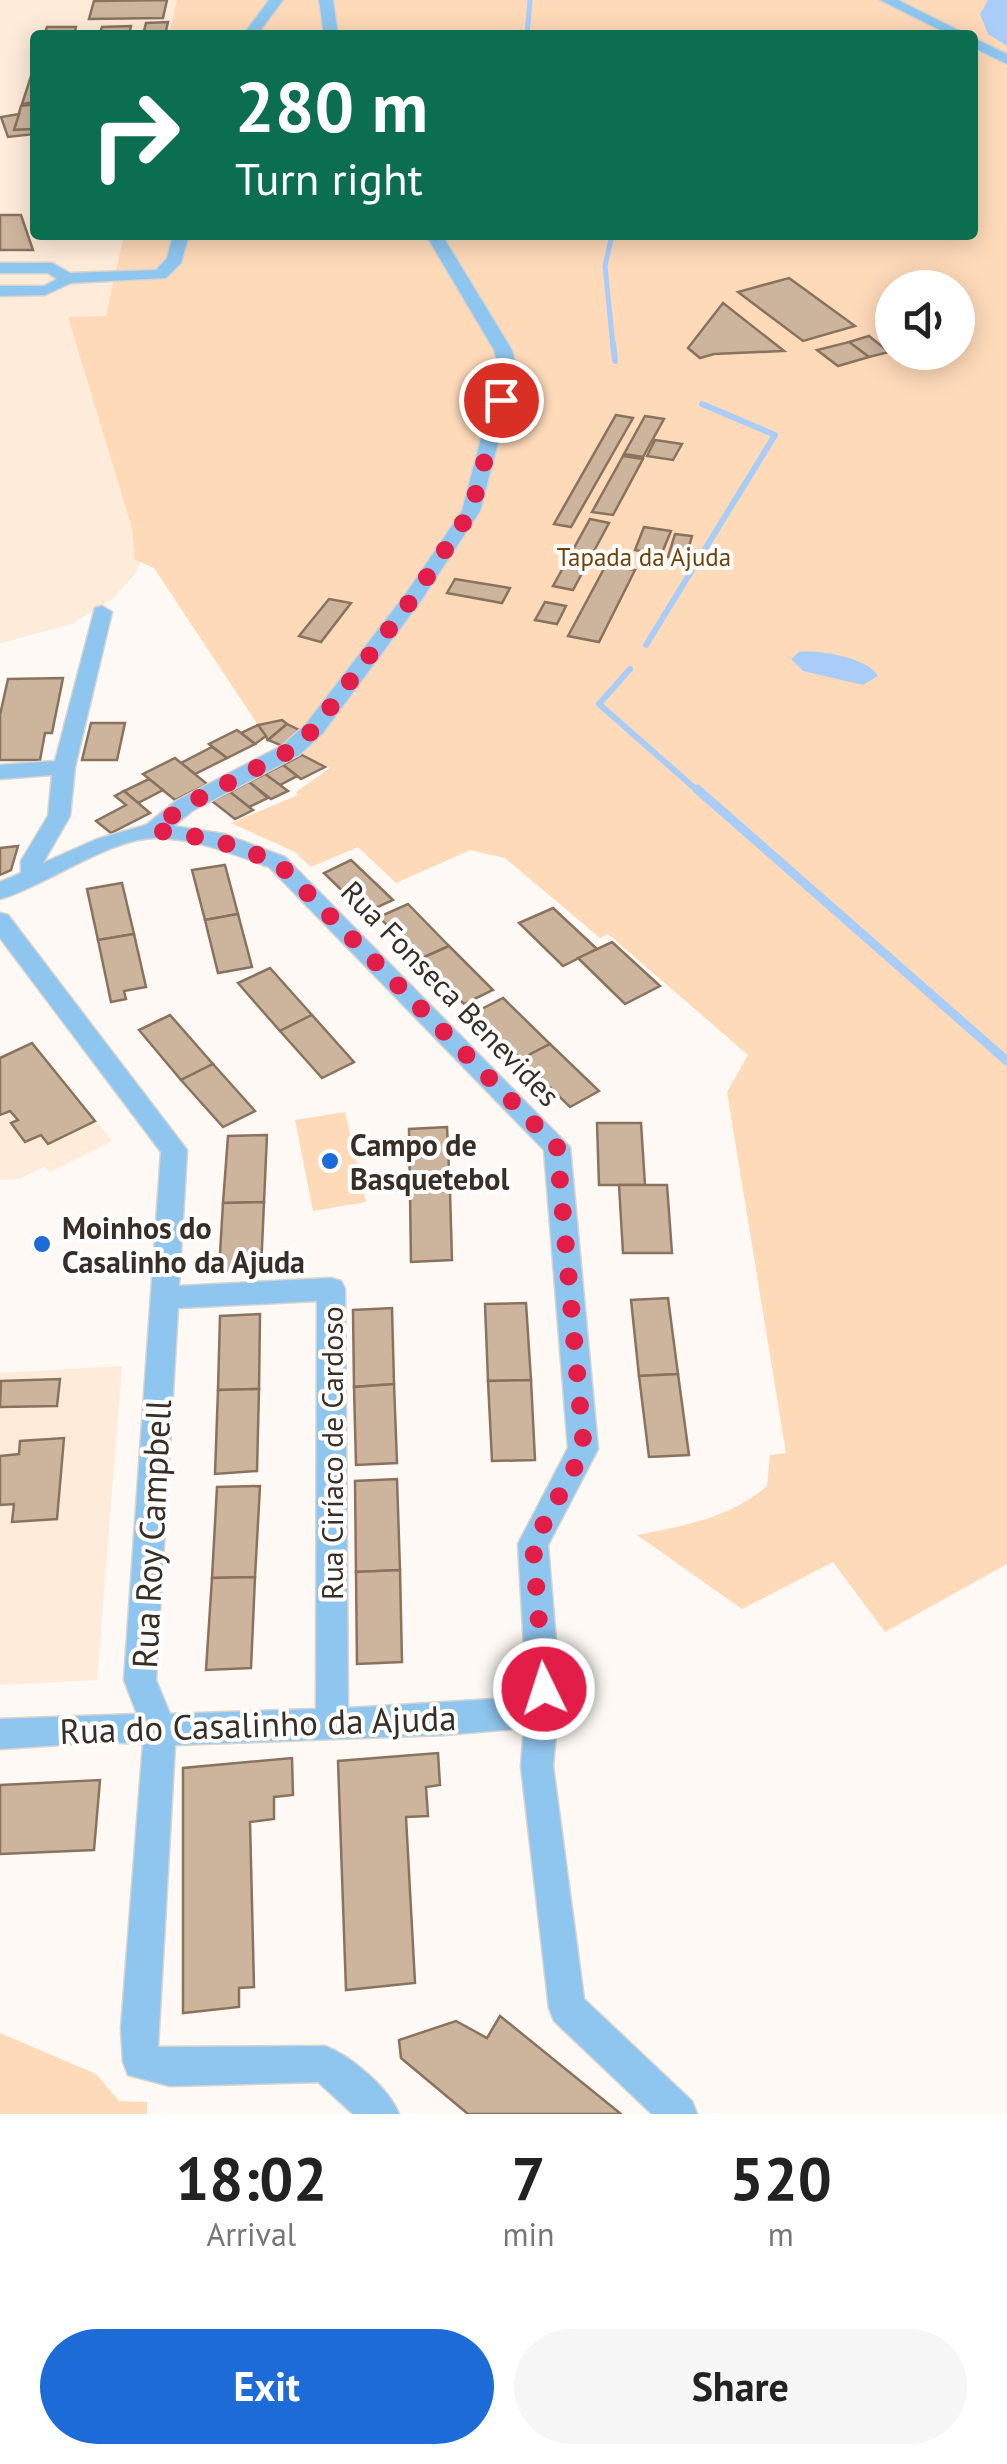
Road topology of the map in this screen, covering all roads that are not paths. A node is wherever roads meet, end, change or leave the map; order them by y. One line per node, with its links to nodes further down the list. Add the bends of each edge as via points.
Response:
1 (276, 0): 4 (street)
2 (326, 0): 5 (street)
3 (887, 0): 6 (street)
4 (254, 30)
5 (330, 30)
6 (950, 30)
7 (978, 44): 8 (street)
8 (1007, 60)
9 (180, 240): 12 (street, via 176,260 160,276)
10 (437, 240): 17 (street, via 503,350 508,370 471,511 415,595 291,750 184,806)
11 (0, 268): 12 (street, via 52,268)
12 (67, 278): 13 (street, via 46,290)
13 (0, 291)
14 (102, 612): 15 (street)
15 (64, 767): 16 (street); 18 (street, via 59,816 32,861)
16 (0, 772)
17 (154, 830): 18 (street); 22 (street, Rua Fonseca Benevides, via 216,840 277,862 557,1147 584,1450 533,1544)
18 (32, 878): 19 (street)
19 (0, 892)
20 (0, 921): 21 (street, Rua Roy Campbell, via 174,1150)
21 (164, 1298): 23 (street, Rua Ciríaco de Cardoso, via 330,1289); 24 (street, Rua Roy Campbell, via 140,1680)
22 (544, 1711): 23 (street, Rua do Casalinho da Ajuda); 27 (street, via 537,1766 568,2008)
23 (332, 1723): 24 (street, Rua do Casalinho da Ajuda)
24 (160, 1730): 25 (street, Rua do Casalinho da Ajuda); 26 (street, Rua Roy Campbell, via 141,2062 170,2068 325,2064)
25 (0, 1734)
26 (381, 2114)
27 (679, 2114)

